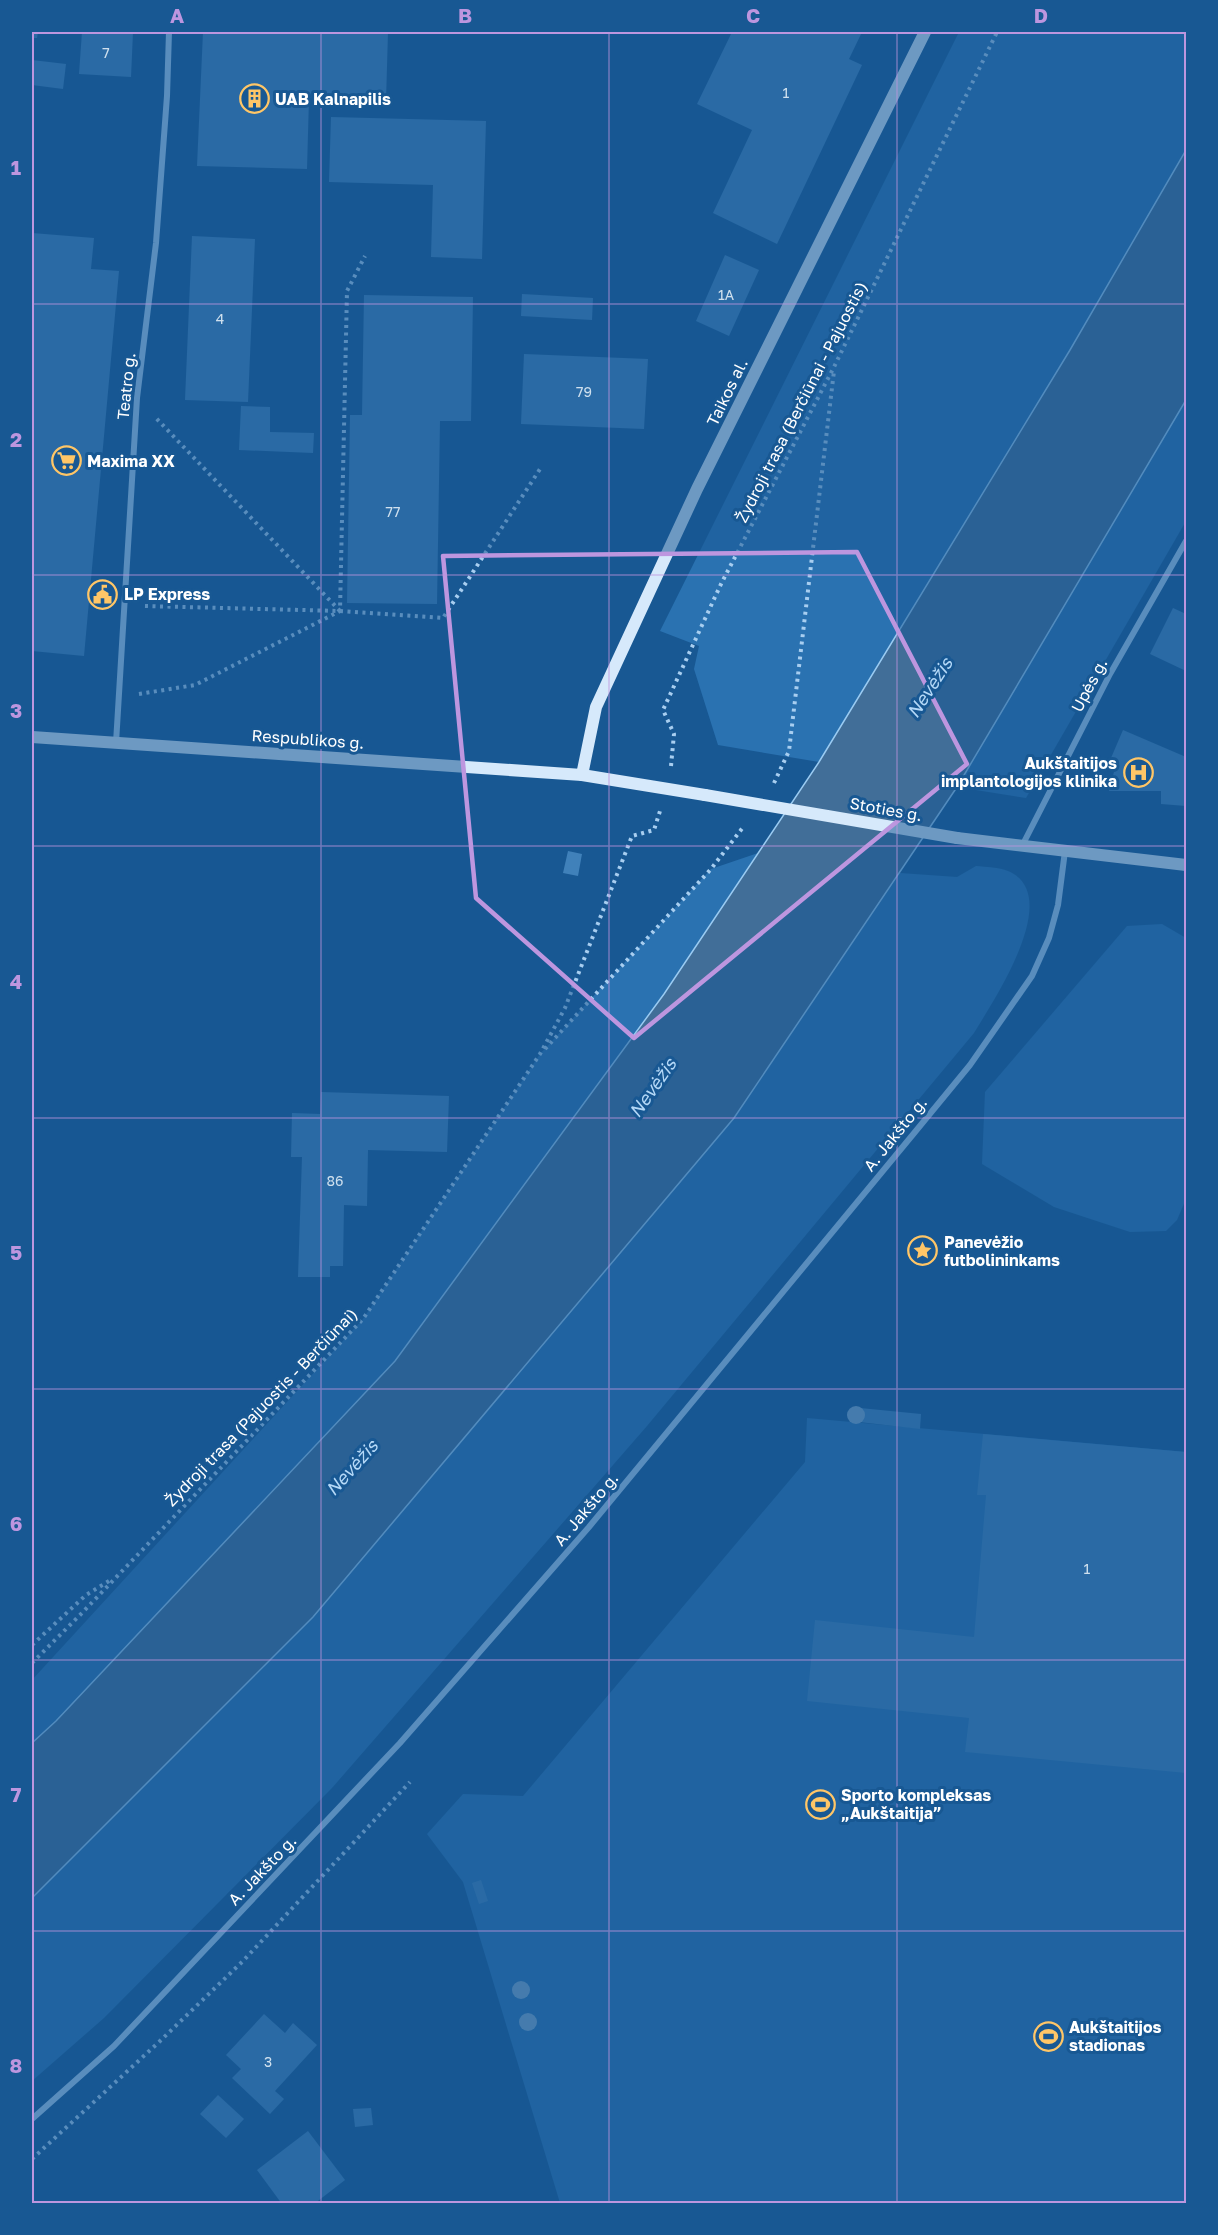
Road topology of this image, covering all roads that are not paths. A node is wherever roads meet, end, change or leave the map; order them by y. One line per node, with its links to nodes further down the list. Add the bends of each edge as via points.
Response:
1 (169, 32): 5 (street, Teatro g., via 156,243 137,398)
2 (925, 32): 6 (main road, Taikos al., via 697,489 596,707)
3 (1186, 541): 7 (street, Upės g., via 1110,674)
4 (32, 737): 5 (main road, Respublikos g.)
5 (116, 743): 6 (main road, Respublikos g.)
6 (582, 775): 7 (main road, Stoties g., bridge)
7 (1022, 846): 8 (main road, Stoties g.)
8 (1065, 851): 9 (main road, Stoties g.); 10 (street, A. Jakšto g., via 1049,938 1032,976 970,1065 589,1527 400,1743 114,2046)
9 (1186, 865)
10 (32, 2119)

